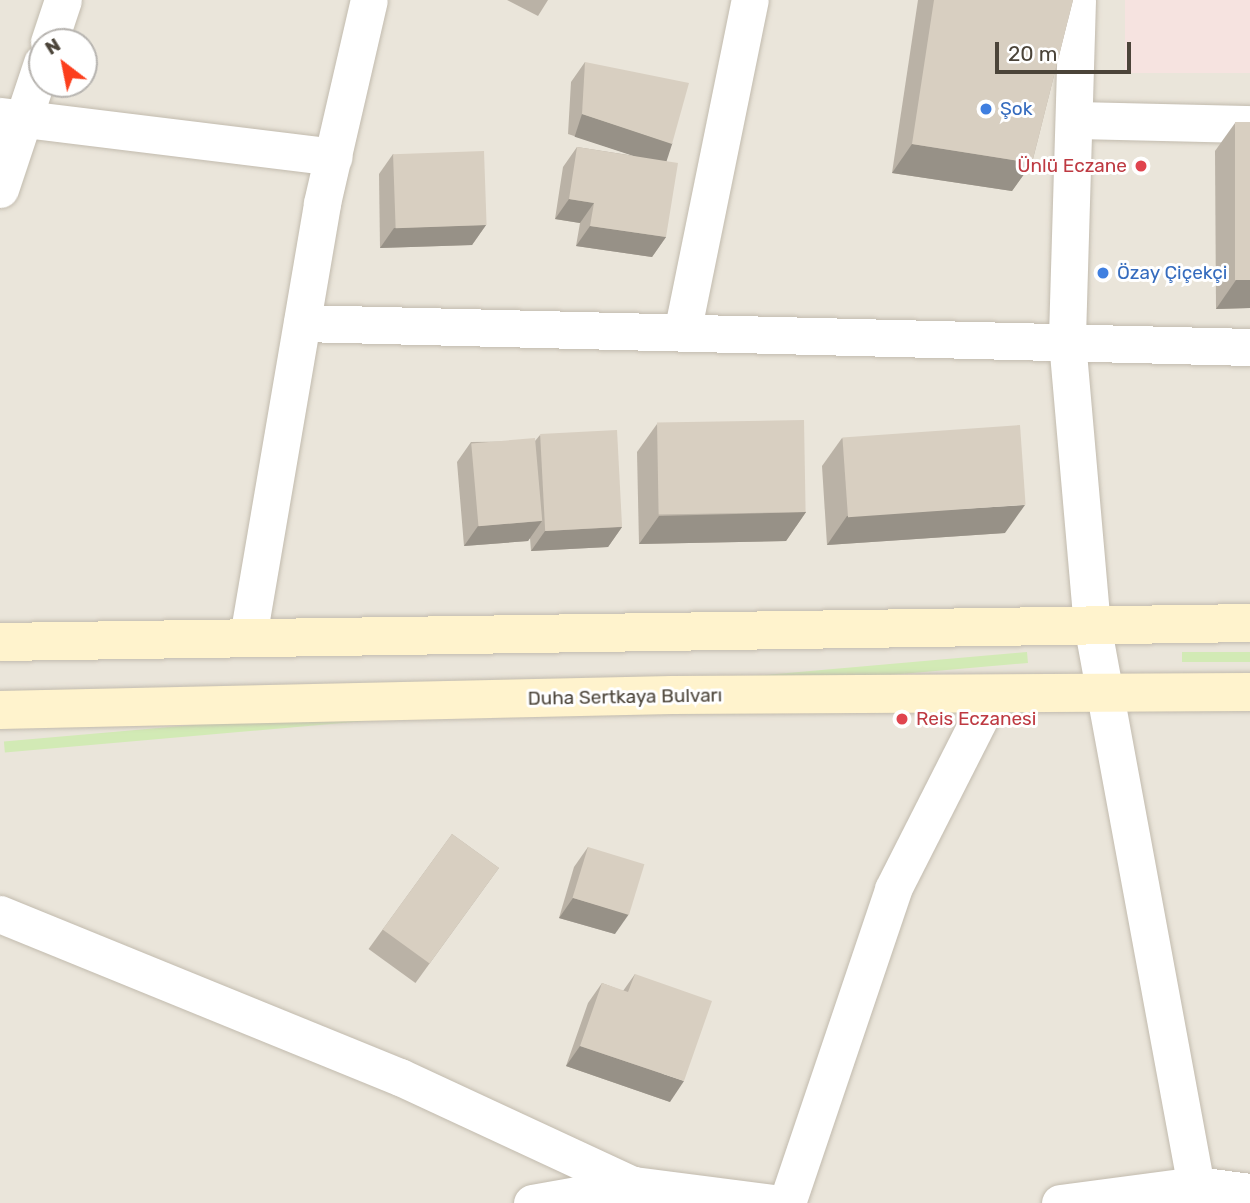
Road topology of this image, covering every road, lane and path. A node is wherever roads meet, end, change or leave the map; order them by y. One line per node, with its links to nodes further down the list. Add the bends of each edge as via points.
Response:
1 (63, 0): 5 (street)
2 (369, 0): 10 (street)
3 (750, 0): 13 (street)
4 (1077, 0): 8 (street)
5 (54, 28)
6 (28, 88): 7 (street)
7 (12, 117): 10 (street); 11 (street)
8 (1074, 120): 9 (street); 14 (street)
9 (1250, 124)
10 (333, 157): 12 (street)
11 (0, 189)
12 (302, 323): 13 (street); 18 (street)
13 (683, 328): 14 (street)
14 (1067, 341): 15 (street); 16 (street)
15 (1250, 347)
16 (1092, 624): 17 (main road); 18 (main road); 21 (street)
17 (1250, 624)
18 (248, 637): 19 (main road)
19 (0, 642)
20 (1250, 692): 21 (main road, Duha Sertkaya Bulvarı)
21 (1104, 693): 22 (main road, Duha Sertkaya Bulvarı); 27 (street)
22 (992, 694): 23 (main road, Duha Sertkaya Bulvarı); 30 (street, via 893,889)
23 (0, 710)
24 (0, 915): 26 (street, via 400,1077)
25 (1250, 1192): 27 (street)
26 (636, 1194): 28 (street); 29 (street)
27 (1197, 1194): 31 (street)
28 (532, 1203)
29 (773, 1203)
30 (787, 1203)
31 (1060, 1203)

